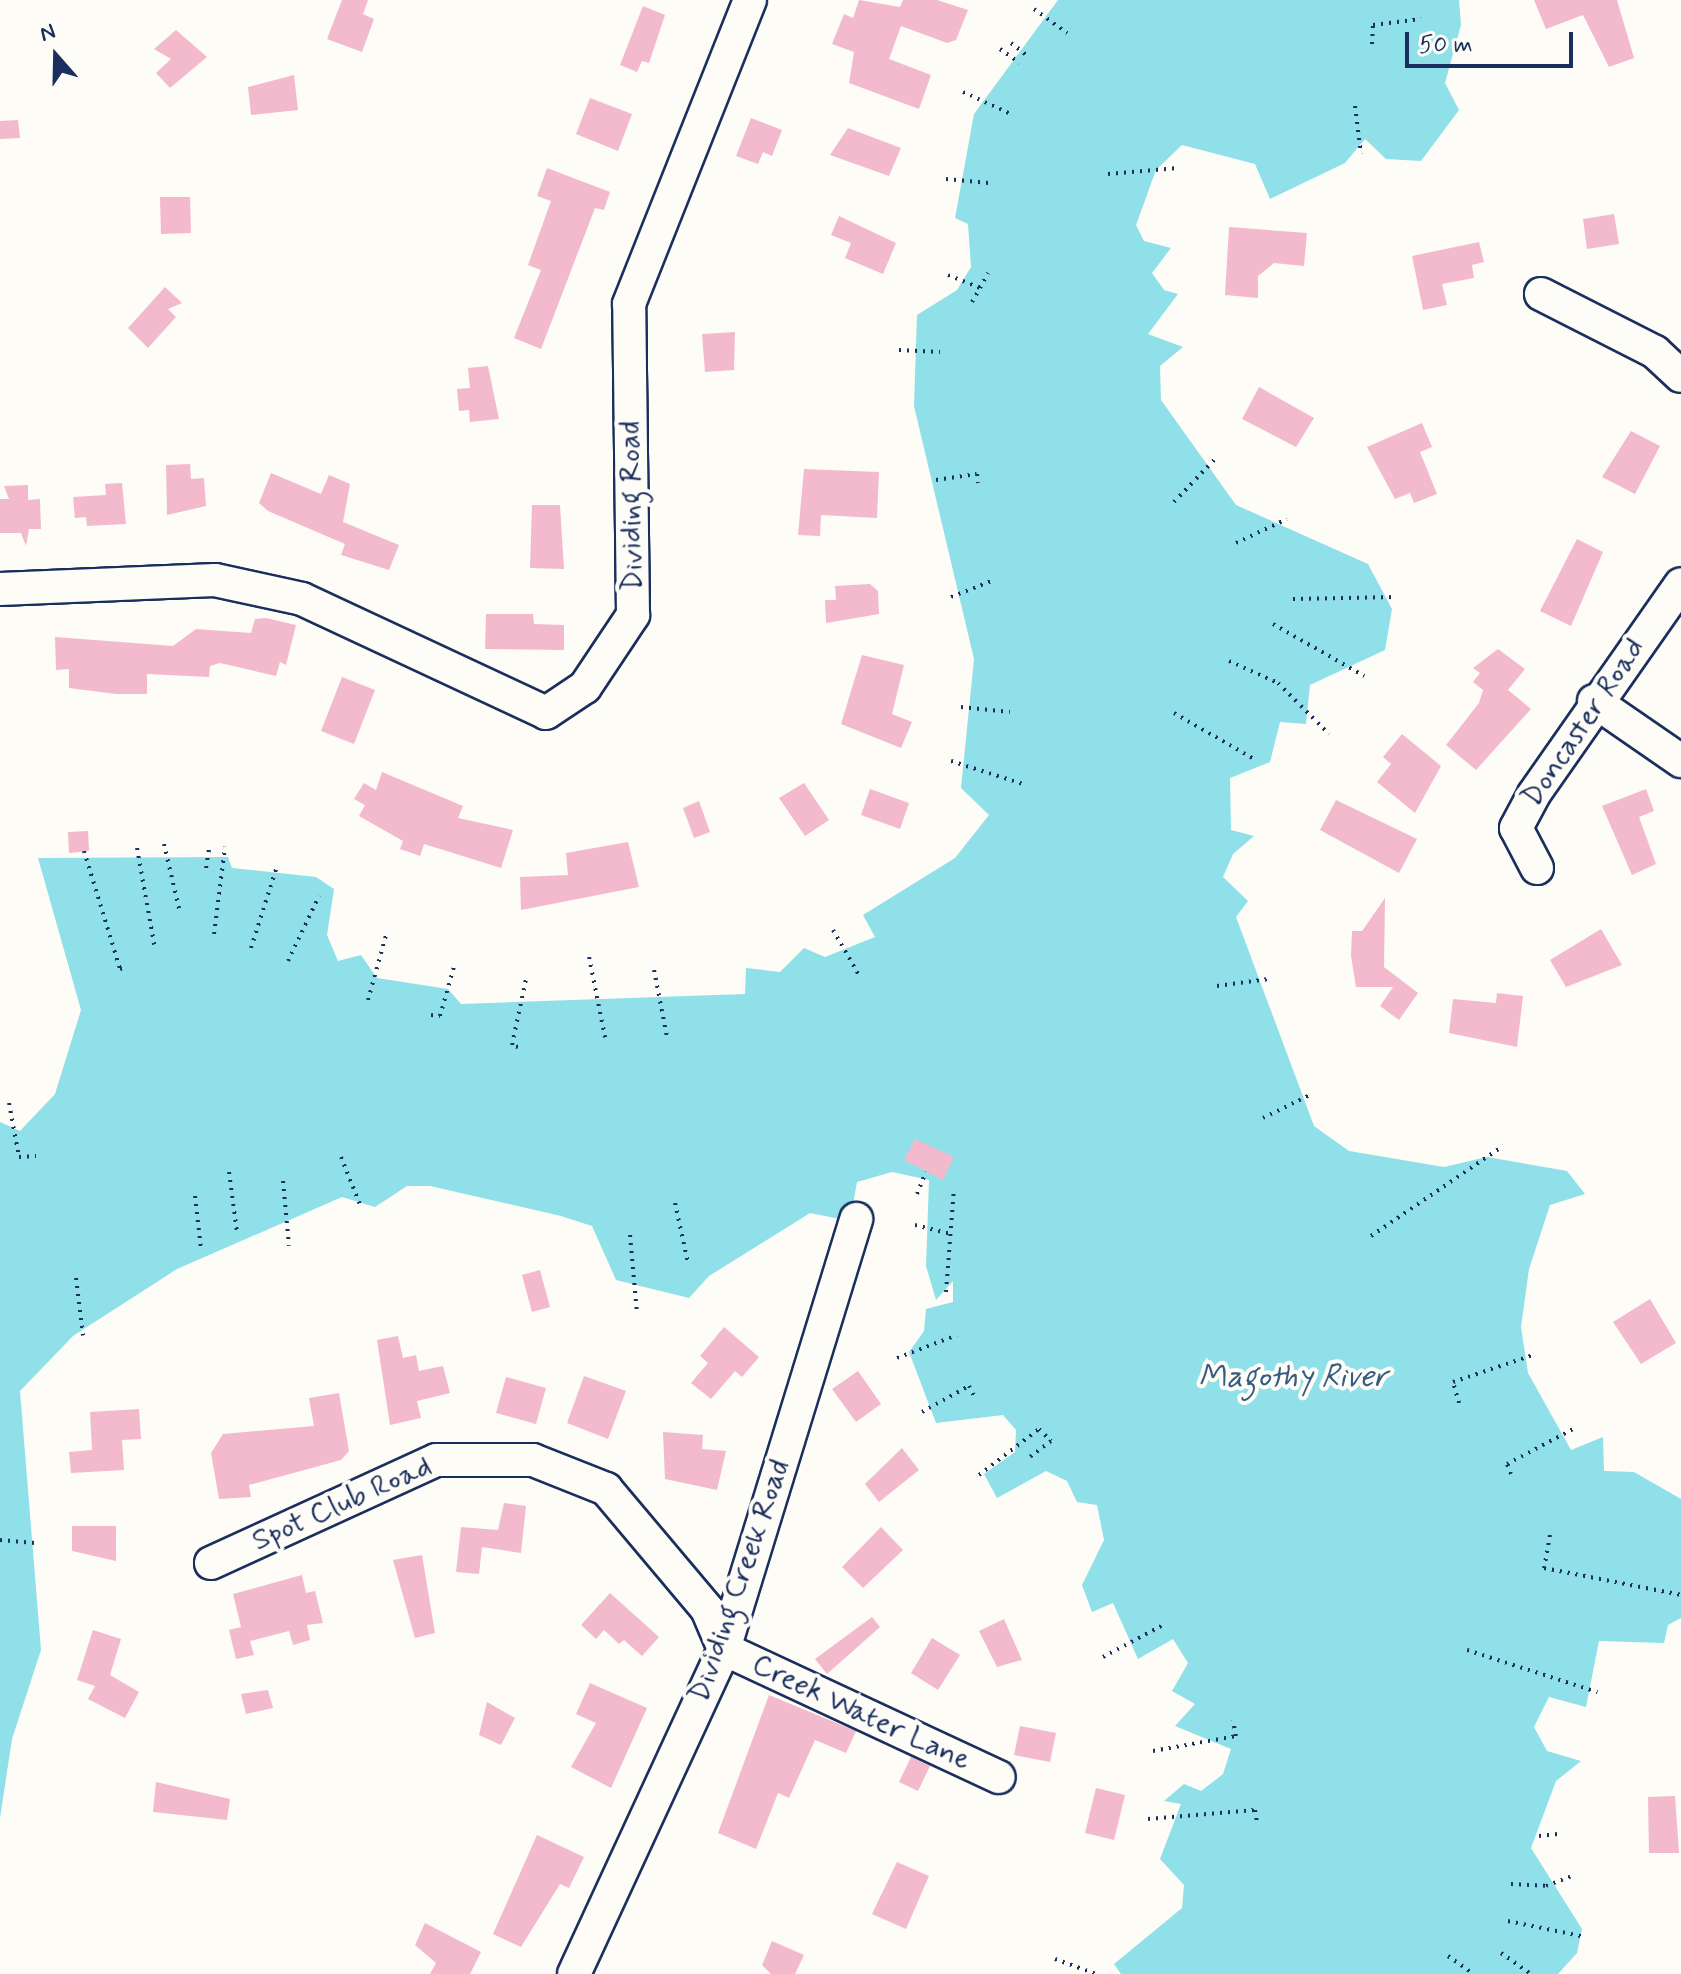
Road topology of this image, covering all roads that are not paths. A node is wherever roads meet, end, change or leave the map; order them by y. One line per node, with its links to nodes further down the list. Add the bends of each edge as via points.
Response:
1 (750, 0): 5 (street, Dividing Road, via 629,304 633,615 585,687 546,713 302,599 215,580)
2 (1541, 294): 3 (street, via 1655,352)
3 (1681, 376)
4 (1681, 584): 6 (street, Doncaster Road)
5 (0, 589)
6 (1594, 701): 7 (street); 8 (street, Doncaster Road, via 1516,828)
7 (1681, 761)
8 (1537, 868)
9 (856, 1219): 11 (street, Dividing Creek Road)
10 (211, 1563): 11 (street, Spot Club Road, via 436,1460 533,1460 606,1489 707,1609)
11 (724, 1649): 12 (street, Creek Water Lane); 13 (street, Dividing Creek Road)
12 (999, 1777)
13 (574, 1974)

